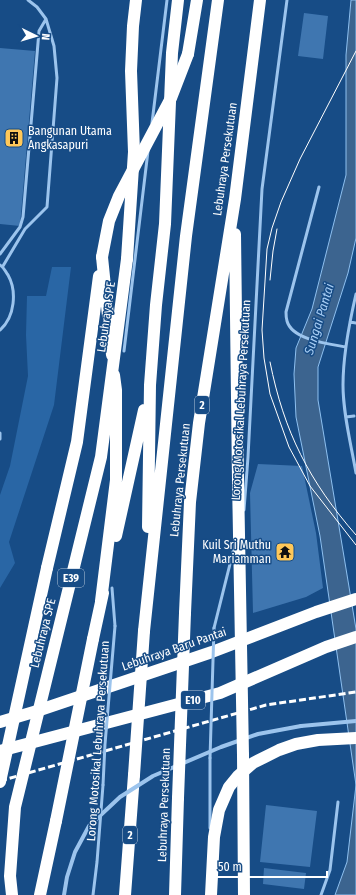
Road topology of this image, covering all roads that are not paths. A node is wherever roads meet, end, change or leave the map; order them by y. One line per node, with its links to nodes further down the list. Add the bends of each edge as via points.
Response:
1 (28, 0): 9 (lane)
2 (136, 0): 40 (highway, Lebuhraya SPE / E39, bridge, via 131,71 134,152 127,259 101,458 14,807 10,876)
3 (167, 0): 20 (lane)
4 (178, 0): 21 (highway, via 172,53 165,224)
5 (197, 0): 13 (highway, bridge, via 188,54 171,98 119,196 109,221)
6 (218, 0): 30 (highway, Lebuhraya Persekutuan / 2, via 186,236)
7 (260, 0): 11 (highway, Lebuhraya Persekutuan / 2)
8 (287, 0): 46 (lane, Lorong Motosikal Lebuhraya Persekutuan, bridge, via 262,189 245,506 214,628 210,758)
9 (46, 19): 12 (lane, via 38,37 23,218 20,227); 14 (lane, via 54,46 57,78 47,207 25,229)
10 (319, 187): 19 (lane, via 286,312 287,323 296,333)
11 (235, 199): 45 (highway, Lebuhraya Persekutuan / 2, bridge, via 199,423 190,502); 47 (highway, bridge)
12 (0, 254)
13 (102, 257): 31 (highway, via 116,390 116,480); 38 (highway, Lebuhraya SPE / E39, bridge, via 77,442)
14 (1, 266): 18 (lane, via 11,281 14,297 11,314)
15 (356, 294): 16 (lane)
16 (350, 322): 17 (lane); 19 (lane)
17 (356, 323)
18 (0, 330)
19 (346, 347): 23 (lane, via 343,385)
20 (124, 352)
21 (150, 385): 30 (highway); 31 (highway)
22 (354, 416): 23 (lane)
23 (346, 417): 26 (lane)
24 (0, 433): 25 (lane)
25 (0, 439)
26 (356, 473)
27 (112, 588): 43 (lane, Lorong Motosikal Lebuhraya Persekutuan, bridge, via 115,626 98,862)
28 (356, 593): 32 (highway)
29 (356, 599): 32 (highway, Lebuhraya Baru Pantai)
30 (147, 600): 44 (highway, Lebuhraya Persekutuan / 2, bridge)
31 (101, 601): 41 (highway, bridge)
32 (329, 607): 35 (highway, Lebuhraya Baru Pantai, via 212,652)
33 (356, 637): 37 (highway, E10, via 326,647 220,694)
34 (356, 721): 42 (street, bridge, via 302,726 258,734 153,776 120,797 89,826 73,858)
35 (0, 722)
36 (356, 738): 46 (highway, bridge, via 296,744 253,763 238,776 229,787 220,810 214,837)
37 (0, 751)
38 (0, 782)
39 (338, 802): 48 (lane, via 330,870)
40 (12, 895)
41 (40, 895)
42 (64, 895)
43 (93, 895)
44 (125, 895)
45 (176, 895)
46 (211, 895)
47 (244, 895)
48 (321, 895)

